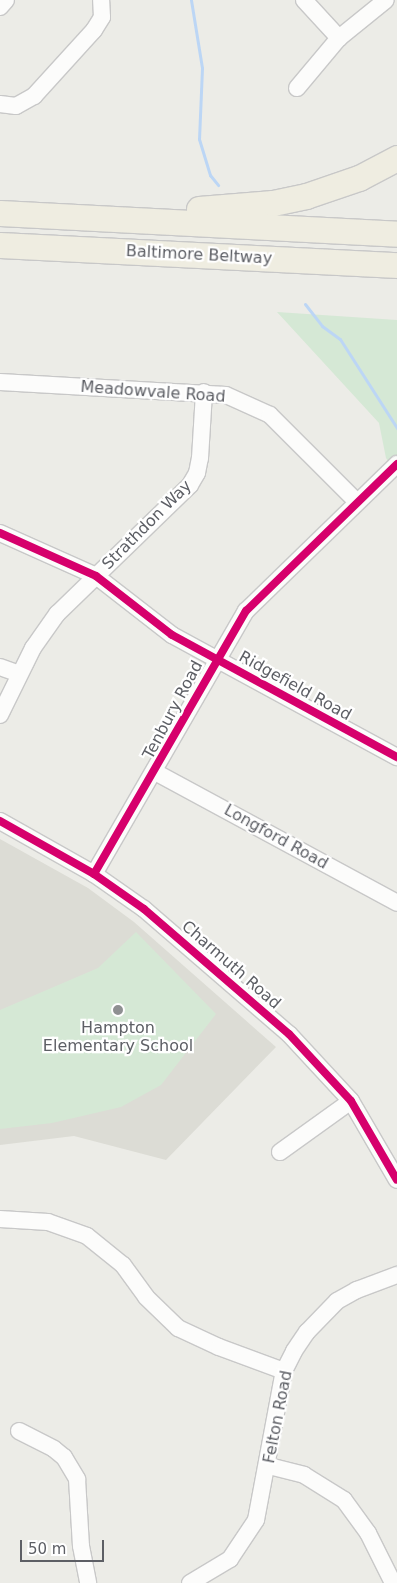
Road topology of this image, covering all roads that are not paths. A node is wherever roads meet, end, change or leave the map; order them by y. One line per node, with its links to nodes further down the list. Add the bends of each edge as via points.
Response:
1 (6, 0): 5 (street)
2 (101, 0): 8 (street, via 102,17 94,30 34,96 16,106)
3 (304, 0): 6 (street)
4 (386, 0): 6 (street)
5 (0, 7)
6 (339, 38): 7 (street)
7 (297, 88)
8 (0, 104)
9 (397, 158): 11 (highway, via 333,189 273,203)
10 (0, 213): 11 (highway, Baltimore Beltway)
11 (61, 216): 12 (highway, Baltimore Beltway)
12 (397, 234)
13 (0, 244): 15 (highway, Baltimore Beltway)
14 (0, 257): 15 (highway)
15 (236, 257): 16 (highway, Baltimore Beltway)
16 (397, 265)
17 (0, 382): 18 (street, Meadowvale Road)
18 (204, 392): 20 (street, Meadowvale Road, via 226,395 270,415); 22 (street, Strathdon Way, via 197,473 180,495)
19 (397, 464): 20 (street, Tenbury Road)
20 (356, 502): 23 (street, Tenbury Road, via 246,611)
21 (0, 533): 22 (street, Ridgefield Road)
22 (96, 576): 23 (street, Ridgefield Road, via 172,635); 25 (street, Strathdon Way, via 57,614 33,648)
23 (216, 659): 27 (street, Ridgefield Road); 28 (street, Tenbury Road)
24 (0, 667): 25 (street)
25 (20, 674): 26 (street, Strathdon Way)
26 (0, 715)
27 (397, 757)
28 (155, 772): 30 (street, Tenbury Road); 31 (street, Longford Road)
29 (0, 821): 30 (street, Charmuth Road)
30 (94, 874): 32 (street, Charmuth Road, via 144,909 289,1034)
31 (397, 903)
32 (351, 1101): 33 (street); 34 (street, Charmuth Road)
33 (280, 1152)
34 (397, 1180)
35 (0, 1219): 37 (street, via 48,1222 87,1236 123,1266 146,1297 178,1328 219,1347)
36 (397, 1275): 37 (street, Felton Road, via 338,1301 307,1332)
37 (284, 1370): 39 (street, Felton Road)
38 (19, 1431): 40 (street, via 54,1449 71,1466 77,1479 81,1546)
39 (268, 1466): 41 (street, Felton Road, via 256,1520 244,1543 216,1570); 42 (street, via 304,1475 344,1500 358,1517)
40 (88, 1583)
41 (190, 1583)
42 (393, 1583)

